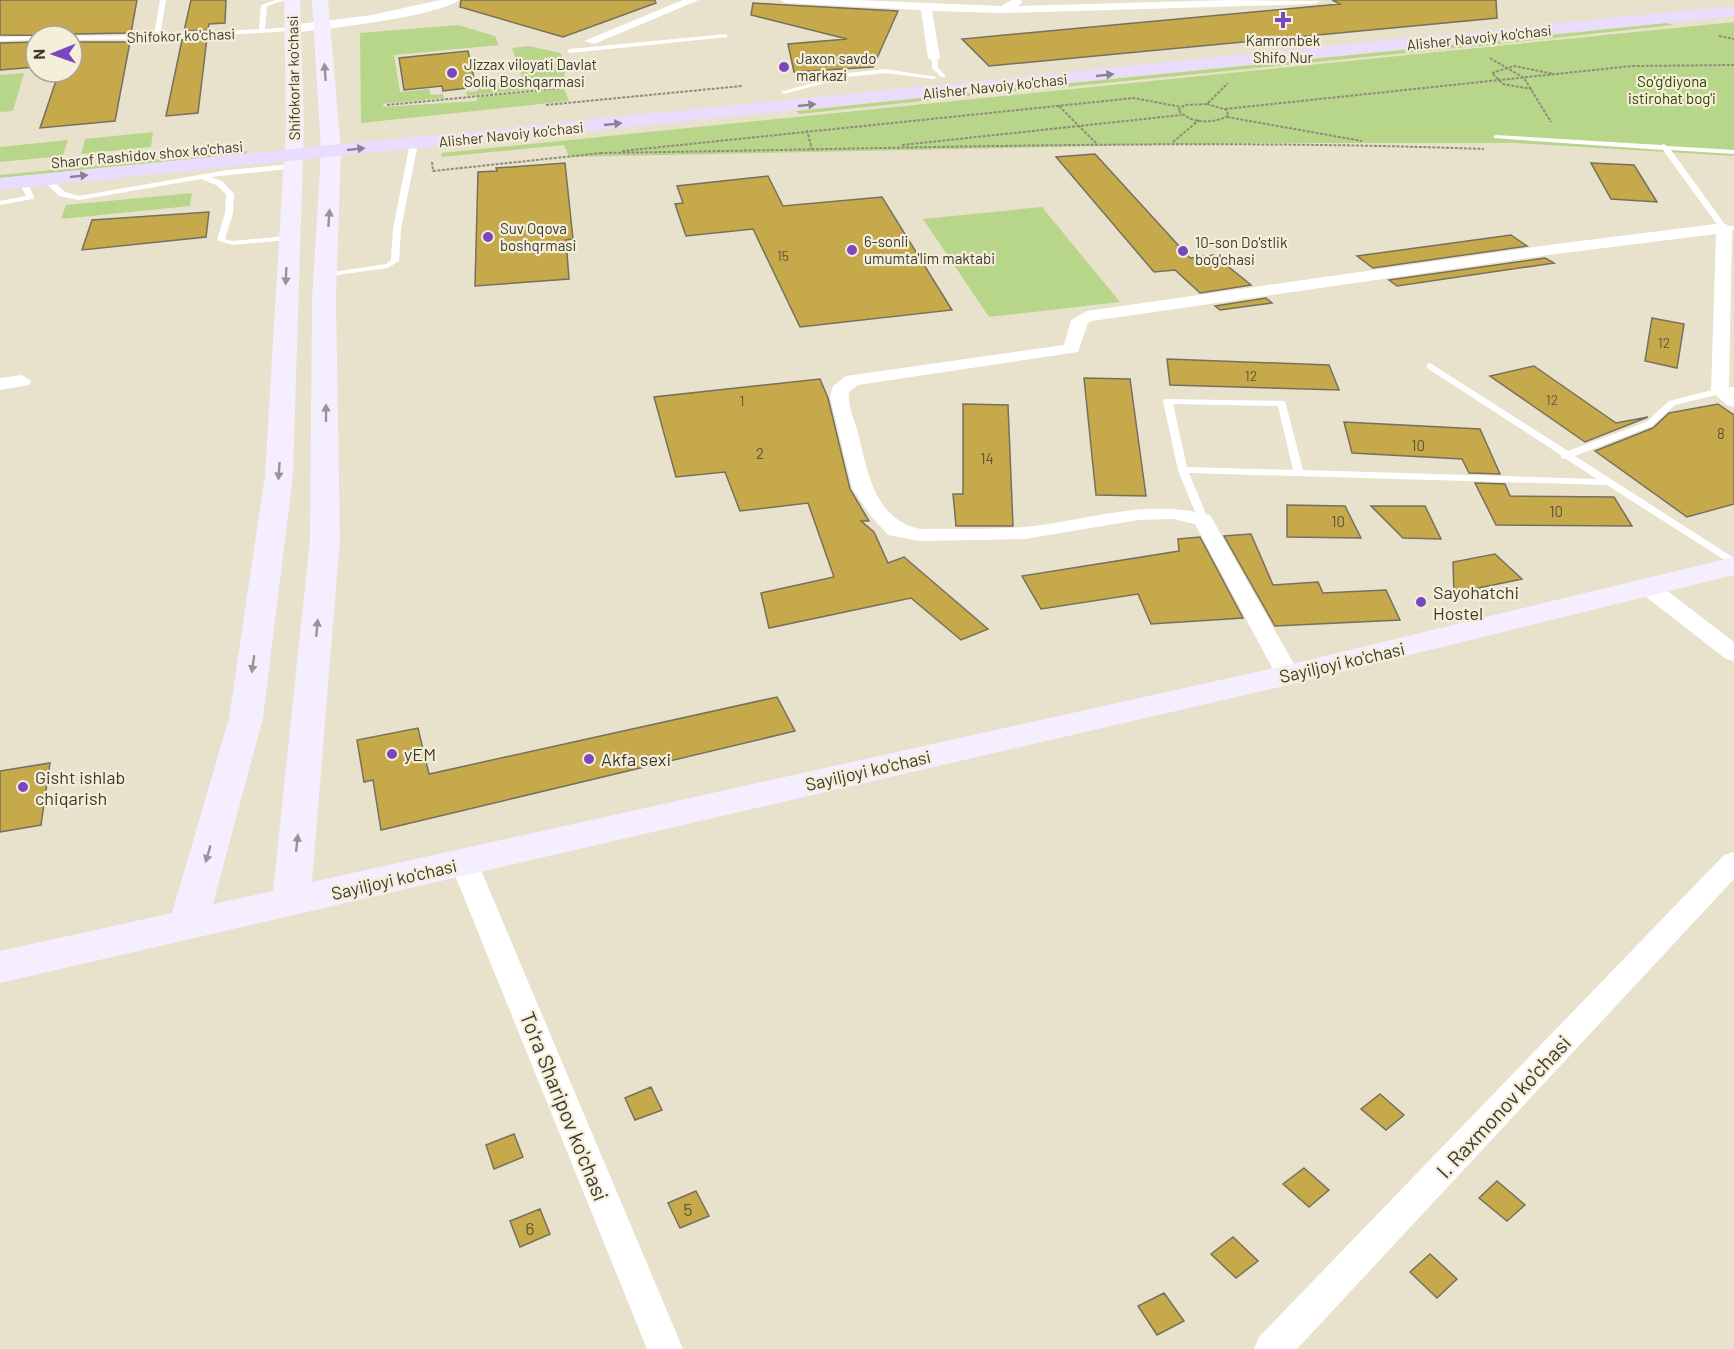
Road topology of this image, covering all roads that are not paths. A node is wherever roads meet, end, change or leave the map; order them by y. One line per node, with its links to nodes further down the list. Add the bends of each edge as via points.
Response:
1 (163, 0): 18 (lane)
2 (283, 0): 16 (lane, via 264,5)
3 (292, 0): 15 (main road, Shifokorlar ko'chasi)
4 (320, 0): 14 (main road, Shifokorlar ko'chasi)
5 (453, 0): 14 (street)
6 (693, 0): 22 (street)
7 (786, 0): 11 (street)
8 (1020, 0): 12 (street)
9 (1723, 0): 25 (main road, Alisher Navoiy ko'chasi)
10 (1315, 1): 12 (street)
11 (926, 7): 12 (street); 24 (street)
12 (1003, 10)
13 (1734, 11): 27 (main road, Alisher Navoiy ko'chasi, one-way to 13)
14 (321, 27): 15 (street); 28 (main road, Shifokorlar ko'chasi, one-way to 14)
15 (291, 29): 16 (lane, Shifokor ko'chasi); 31 (main road, Shifokorlar ko'chasi)
16 (262, 31): 18 (lane, Shifokor ko'chasi)
17 (726, 36): 23 (lane)
18 (157, 37): 20 (lane, Shifokor ko'chasi)
19 (24, 38): 21 (lane)
20 (84, 38)
21 (0, 39)
22 (590, 41)
23 (570, 51)
24 (934, 58): 25 (lane)
25 (939, 77): 28 (main road, Alisher Navoiy ko'chasi)
26 (1496, 137): 29 (lane)
27 (414, 143): 28 (main road, Alisher Navoiy ko'chasi, one-way to 27); 41 (lane, via 397,229 395,261 388,266)
28 (331, 144): 31 (main road, Alisher Navoiy ko'chasi); 41 (main road, Shifokorlar ko'chasi, one-way to 28)
29 (1664, 146): 30 (lane); 39 (lane)
30 (1734, 152)
31 (294, 154): 32 (main road, Alisher Navoiy ko'chasi); 33 (main road, Sharof Rashidov shox ko'chasi); 34 (lane); 40 (main road, Shifokorlar ko'chasi)
32 (256, 159): 35 (main road, Sharof Rashidov shox ko'chasi, one-way to 32)
33 (0, 168)
34 (200, 177): 35 (lane, via 79,198 63,194); 40 (lane, via 219,183 230,194 221,240 232,243)
35 (47, 180): 36 (main road, Sharof Rashidov shox ko'chasi)
36 (23, 182): 37 (main road, Sharof Rashidov shox ko'chasi); 38 (lane, via 30,197)
37 (0, 184)
38 (0, 202)
39 (1729, 228): 45 (street); 50 (street, via 1087,316 1080,320 1072,348 853,380 840,390 862,488 896,530 920,535 1025,533 1138,514 1173,513)
40 (288, 238): 58 (main road, Shifokorlar ko'chasi, one-way to 58, via 279,475 246,718)
41 (326, 275): 57 (main road, Shifokorlar ko'chasi, one-way to 41, via 325,539)
42 (1431, 366): 46 (lane)
43 (22, 381): 44 (street)
44 (0, 384)
45 (1729, 394): 46 (lane, via 1672,403 1649,424)
46 (1565, 456): 49 (lane)
47 (1183, 470): 48 (lane); 48 (lane, via 1168,401 1282,403); 50 (lane)
48 (1299, 474): 49 (lane)
49 (1610, 482): 51 (lane)
50 (1203, 519): 54 (street)
51 (1734, 565): 52 (main road, Sayiljoyi ko'chasi)
52 (1649, 588): 53 (street); 54 (main road, Sayiljoyi ko'chasi)
53 (1734, 654)
54 (1288, 675): 56 (main road, Sayiljoyi ko'chasi)
55 (1734, 862): 61 (street, I. Raxmonov ko'chasi)
56 (464, 863): 57 (main road, Sayiljoyi ko'chasi); 60 (street, To'ra Sharipov ko'chasi)
57 (291, 902): 58 (main road, Sayiljoyi ko'chasi)
58 (188, 925): 59 (main road, Sayiljoyi ko'chasi)
59 (0, 967)
60 (665, 1349)
61 (1272, 1349)

